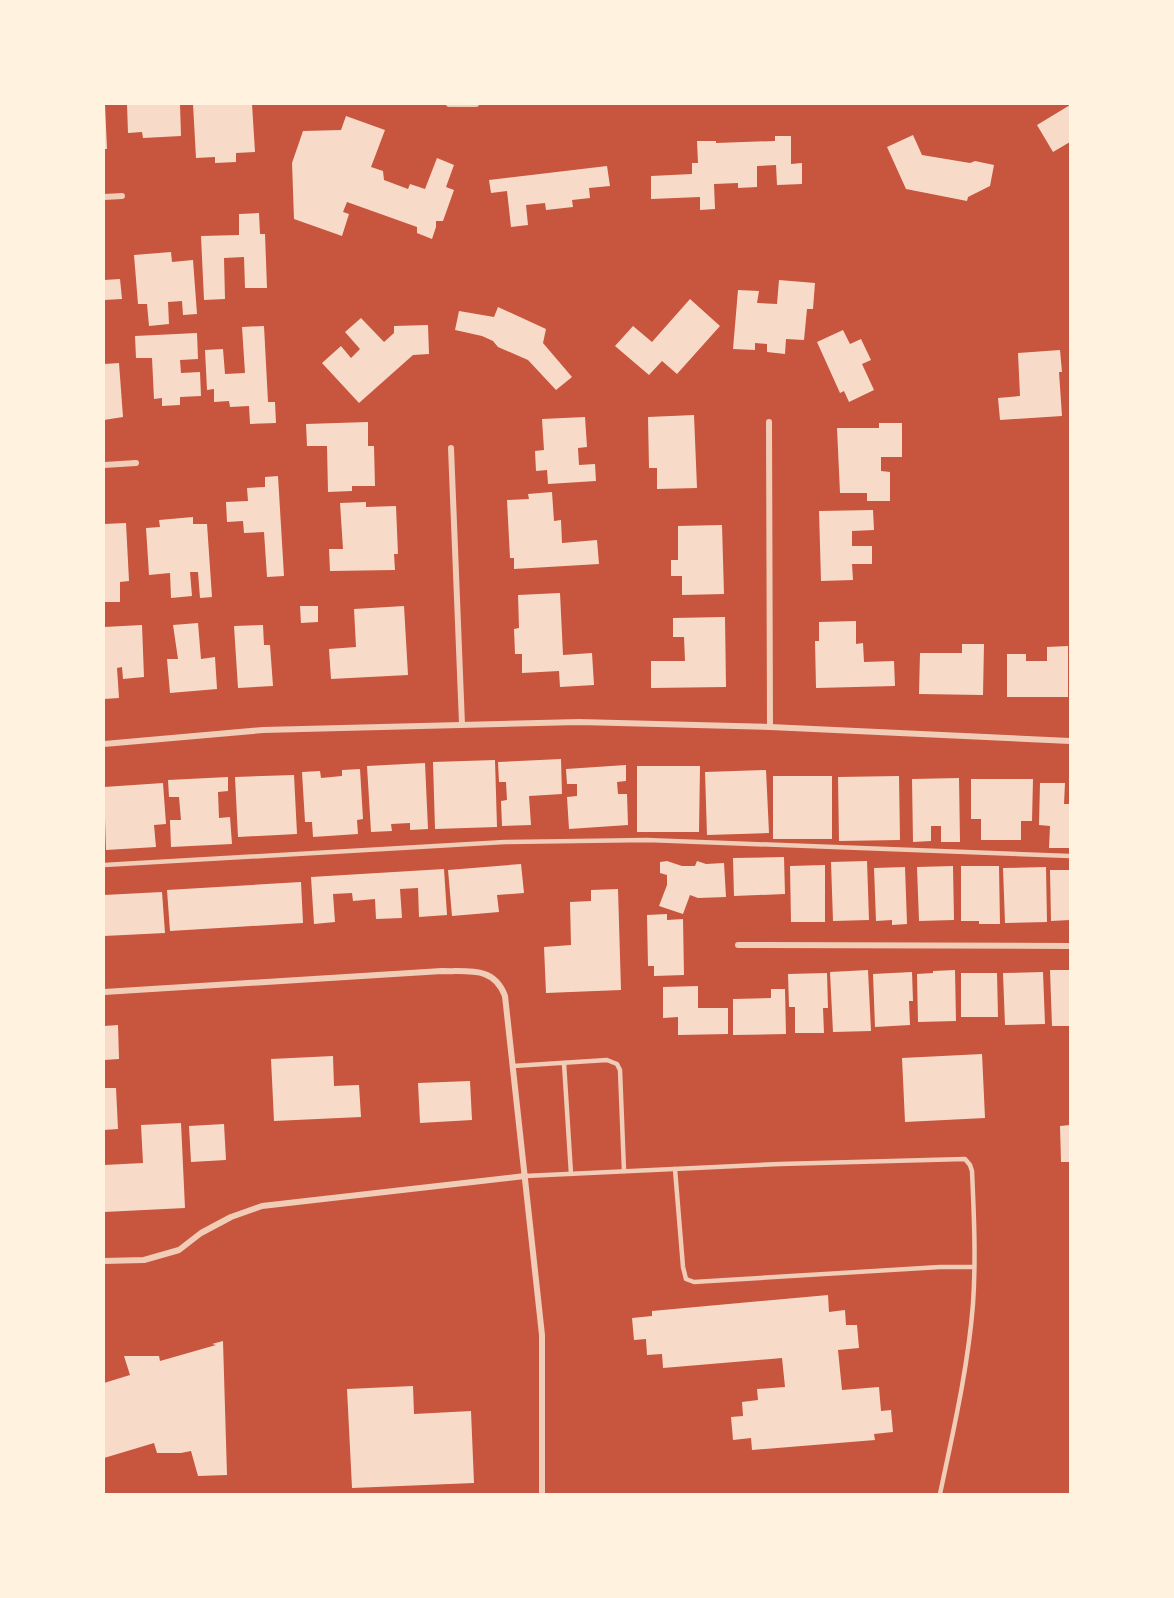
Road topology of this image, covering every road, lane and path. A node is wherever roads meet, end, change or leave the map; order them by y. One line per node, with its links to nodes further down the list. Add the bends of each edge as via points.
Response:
1 (449, 104): 2 (street)
2 (476, 104)
3 (122, 196): 4 (street)
4 (104, 197)
5 (769, 422): 10 (street)
6 (451, 448): 9 (street)
7 (136, 463): 8 (street)
8 (104, 465)
9 (462, 724): 10 (street, via 579,722); 12 (street, via 263,730)
10 (770, 727): 11 (street)
11 (1071, 741)
12 (104, 744)
13 (1071, 856): 14 (lane, via 647,840 505,842)
14 (104, 865)
15 (738, 945): 16 (street)
16 (1071, 946)
17 (104, 992): 19 (street, via 478,972 491,975 501,984)
18 (564, 1063): 19 (lane); 21 (lane, via 607,1060 617,1064); 22 (lane)
19 (513, 1066): 23 (street)
20 (675, 1169): 21 (lane); 25 (lane, via 965,1159 972,1171); 25 (lane, via 686,1280)
21 (624, 1172): 22 (lane)
22 (571, 1174): 23 (lane)
23 (525, 1176): 24 (street, via 262,1206 231,1217 179,1250 144,1260); 26 (street, via 542,1335)
24 (104, 1261)
25 (974, 1267): 27 (lane, via 966,1358)
26 (542, 1494)
27 (940, 1494)

